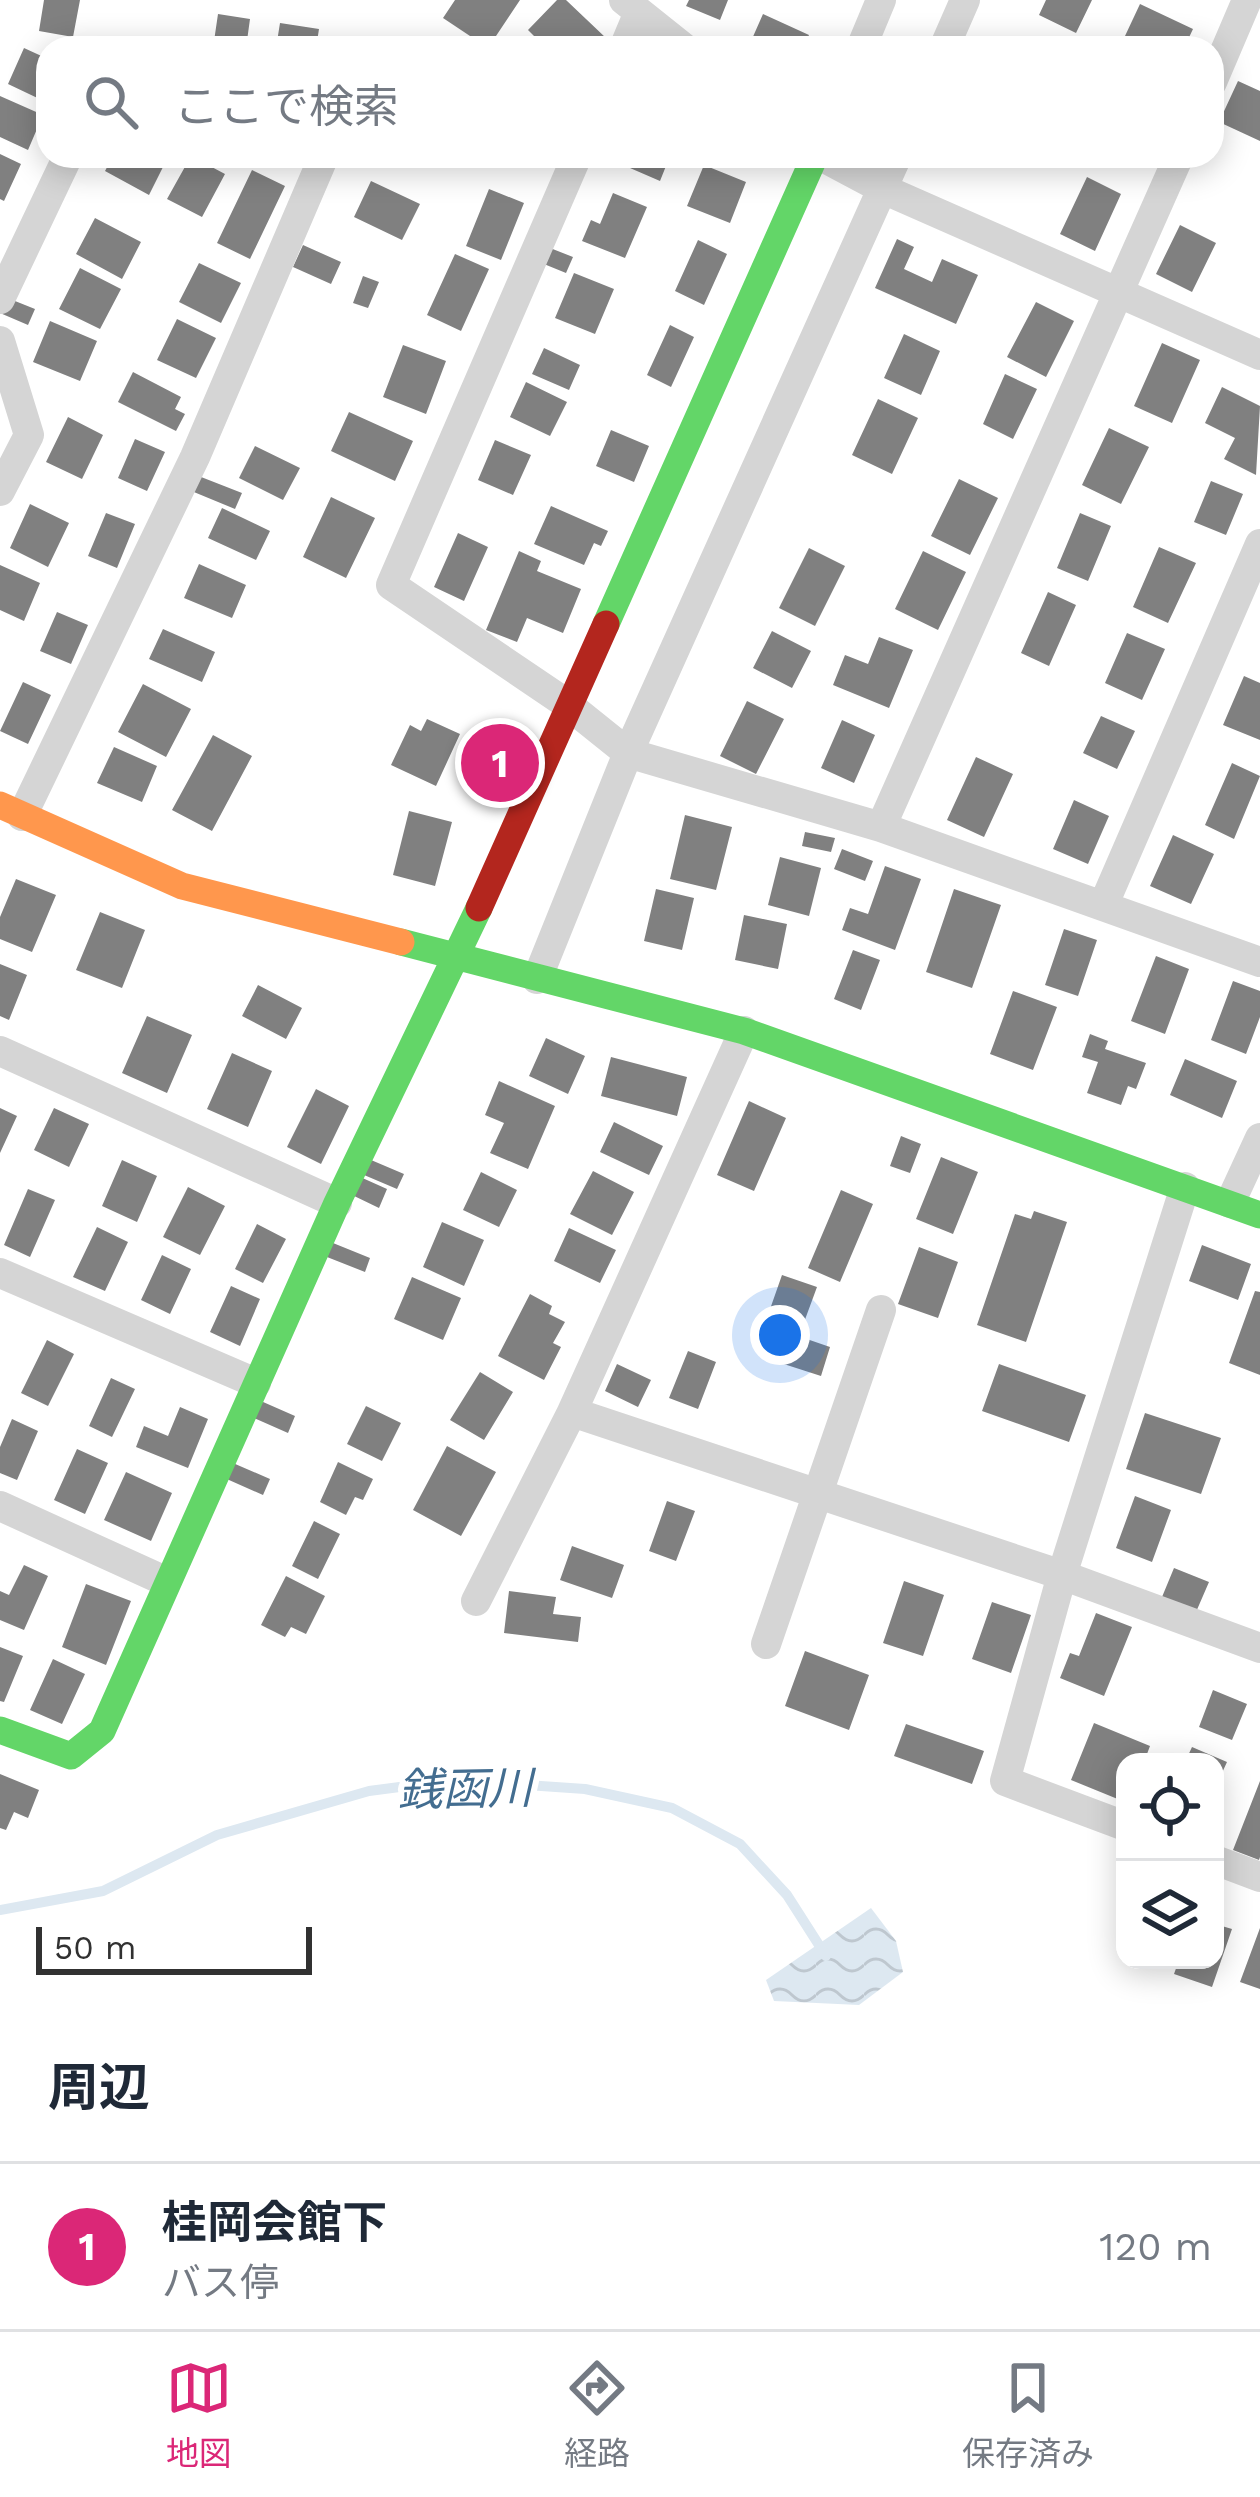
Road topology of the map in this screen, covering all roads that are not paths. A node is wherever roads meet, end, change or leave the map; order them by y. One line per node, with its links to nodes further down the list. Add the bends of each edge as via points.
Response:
1 (881, 0): 7 (street)
2 (965, 0): 8 (street)
3 (1247, 0): 9 (street)
4 (632, 6): 5 (street); 6 (street)
5 (626, 36)
6 (669, 36)
7 (866, 36)
8 (949, 36)
9 (1248, 36): 10 (street)
10 (1224, 67)
11 (62, 168): 20 (street)
12 (318, 168): 27 (street, via 195,457)
13 (572, 168): 25 (street, via 391,585)
14 (812, 168): 25 (street)
15 (842, 168): 18 (street)
16 (892, 168): 18 (street)
17 (1174, 168): 19 (street)
18 (883, 189): 19 (street); 26 (street)
19 (1118, 291): 22 (street); 28 (street)
20 (0, 298)
21 (0, 341): 23 (street, via 29,435)
22 (1260, 355)
23 (0, 491)
24 (1260, 544): 29 (street)
25 (566, 704): 26 (street); 30 (street)
26 (628, 753): 28 (street); 32 (street)
27 (11, 811): 30 (street, via 182,886)
28 (881, 827): 29 (street)
29 (1103, 906): 31 (street)
30 (458, 955): 32 (street); 37 (street)
31 (1260, 962)
32 (537, 979): 33 (street)
33 (744, 1031): 36 (street); 43 (street)
34 (0, 1052): 37 (street)
35 (1260, 1138): 38 (street)
36 (1185, 1187): 38 (street); 46 (street)
37 (337, 1203): 42 (street)
38 (1230, 1203): 39 (street)
39 (1260, 1215)
40 (0, 1274): 42 (street)
41 (881, 1310): 44 (street)
42 (256, 1383): 47 (street)
43 (572, 1412): 44 (street); 48 (street)
44 (818, 1494): 46 (street); 49 (street)
45 (0, 1506): 47 (street)
46 (1062, 1575): 50 (street); 52 (street, via 1005,1781)
47 (165, 1581): 51 (street, via 103,1732 71,1756)
48 (476, 1601)
49 (766, 1644)
50 (1260, 1648)
51 (0, 1730)
52 (1116, 1823)
53 (1218, 1861): 54 (street)
54 (1260, 1877)

